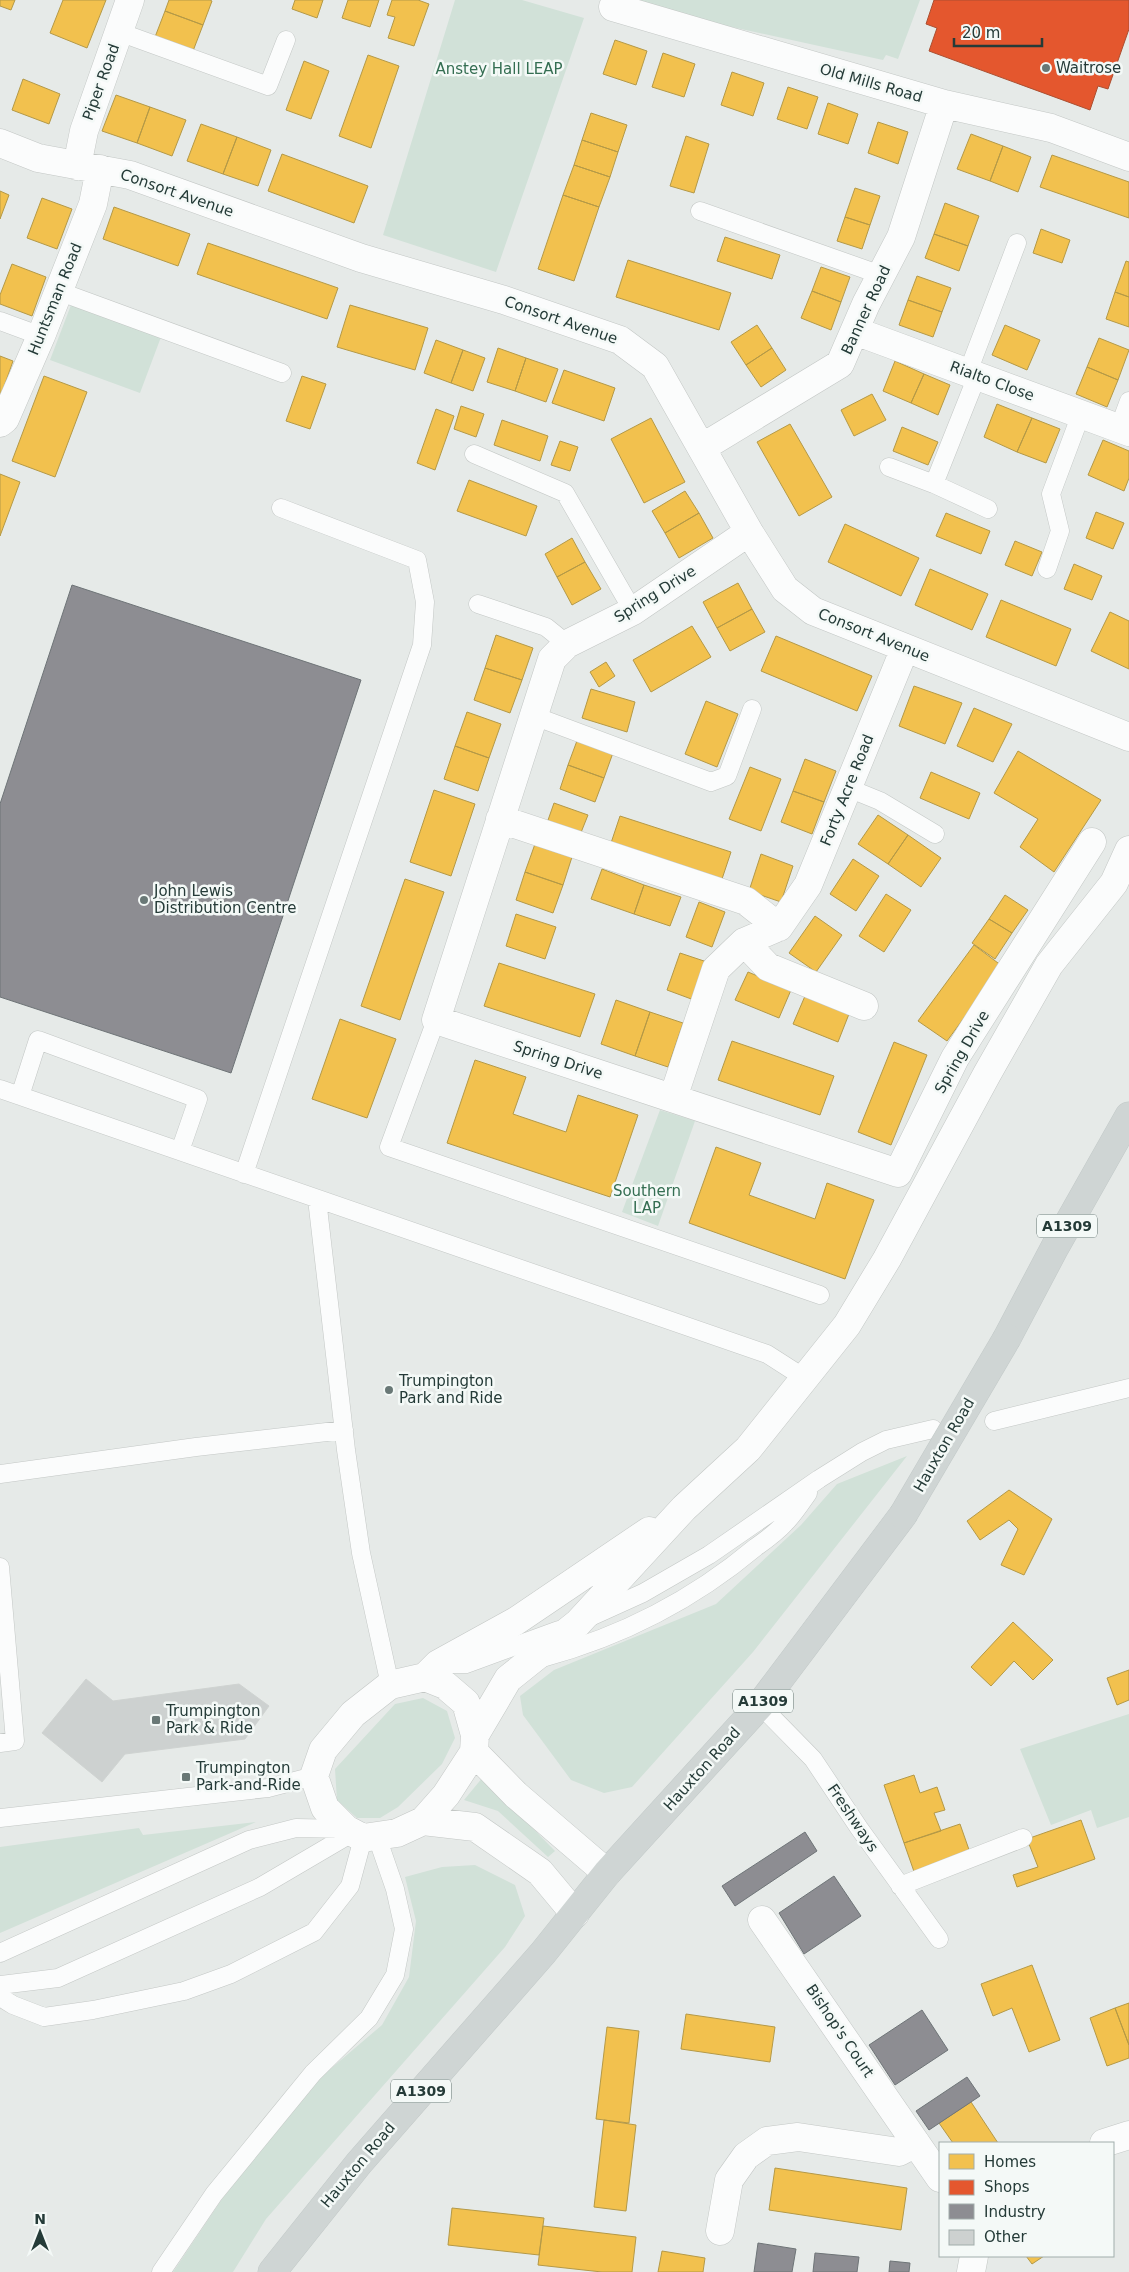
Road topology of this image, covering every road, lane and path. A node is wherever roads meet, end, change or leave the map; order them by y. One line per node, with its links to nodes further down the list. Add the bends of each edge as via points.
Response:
1 (130, 0): 3 (street, Piper Road)
2 (613, 7): 5 (street, Old Mills Road)
3 (119, 32): 4 (lane, via 268,86); 8 (street, Piper Road, via 84,131)
4 (286, 40)
5 (944, 104): 7 (street, Old Mills Road, via 1051,128); 11 (street, Banner Road, via 901,237)
6 (0, 143): 8 (street, Consort Avenue, via 38,158)
7 (1129, 157)
8 (89, 168): 12 (street, Huntsman Road, via 93,204); 22 (street, Consort Avenue, via 130,175 361,258 504,300 620,340 655,366)
9 (700, 211): 11 (lane)
10 (1018, 243): 17 (lane)
11 (881, 274): 14 (street, Banner Road)
12 (58, 291): 15 (street, Huntsman Road); 16 (lane)
13 (0, 321): 15 (lane)
14 (855, 331): 17 (street, Rialto Close); 22 (street, Banner Road, via 840,364)
15 (41, 336): 20 (street, Huntsman Road, via 5,420)
16 (282, 373)
17 (972, 374): 19 (street, Rialto Close); 25 (lane)
18 (1129, 401): 21 (lane)
19 (1081, 414): 21 (street, Rialto Close); 29 (lane, via 1051,494 1060,531)
20 (0, 423)
21 (1124, 430)
22 (702, 447): 28 (street, Consort Avenue)
23 (474, 454): 31 (lane, via 565,493)
24 (888, 467): 25 (lane)
25 (934, 484): 27 (lane)
26 (281, 508): 51 (lane, via 416,560 425,602 422,645)
27 (988, 509)
28 (749, 532): 31 (street, Spring Drive); 33 (street, Consort Avenue, via 785,589 813,611)
29 (1047, 569)
30 (478, 604): 32 (lane, via 546,627)
31 (633, 611): 32 (street, Spring Drive)
32 (567, 644): 35 (street, Spring Drive, via 552,659)
33 (905, 648): 36 (street, Consort Avenue); 37 (street, Forty Acre Road)
34 (752, 709): 35 (lane, via 727,776 712,782)
35 (534, 716): 38 (street, Spring Drive)
36 (1129, 737)
37 (848, 788): 39 (lane, via 880,801); 42 (street, Forty Acre Road, via 808,885)
38 (500, 819): 42 (street, via 746,901); 45 (street, Spring Drive)
39 (935, 834)
40 (1092, 842): 48 (street, Spring Drive, via 955,1058 898,1172)
41 (1129, 850): 54 (street, via 1114,883 1049,965 887,1259 847,1325)
42 (779, 927): 43 (street)
43 (744, 942): 44 (street, via 768,967); 48 (street, via 716,969)
44 (864, 1006)
45 (436, 1020): 48 (street, Spring Drive); 53 (lane, via 389,1147)
46 (0, 1089): 47 (lane)
47 (20, 1096): 50 (lane); 50 (lane, via 38,1040 198,1099)
48 (673, 1098)
49 (1129, 1116): 67 (main road, Hauxton Road / A1309, bridge, via 1007,1338 903,1514)
50 (180, 1151): 51 (lane)
51 (244, 1174): 52 (lane)
52 (317, 1199): 54 (lane, via 767,1354); 58 (lane)
53 (820, 1295)
54 (806, 1379): 61 (street, via 748,1449)
55 (1129, 1388): 56 (lane)
56 (994, 1421)
57 (933, 1429): 60 (lane, via 886,1440)
58 (344, 1430): 59 (lane); 66 (lane, via 361,1554)
59 (0, 1474)
60 (819, 1478): 63 (lane, via 709,1555 643,1593); 64 (lane, via 785,1523 697,1590 647,1619 565,1652)
61 (684, 1508): 63 (street); 65 (street, via 516,1621)
62 (0, 1567): 68 (lane, via 15,1741)
63 (578, 1622): 64 (street); 65 (lane, via 466,1664)
64 (528, 1662): 69 (street, via 508,1680)
65 (431, 1670): 66 (street); 69 (street, via 466,1703)
66 (390, 1685): 70 (street, via 353,1714 323,1750)
67 (760, 1705): 75 (main road, Hauxton Road / A1309); 76 (lane, Freshways, via 814,1759)
68 (0, 1743)
69 (474, 1744): 72 (street, via 446,1795); 75 (street, via 516,1795)
70 (314, 1776): 71 (lane, via 268,1788); 73 (street, via 325,1808)
71 (0, 1818)
72 (422, 1821): 73 (street, via 397,1833); 77 (street, via 475,1827 540,1872)
73 (360, 1834): 80 (lane, via 296,1828 249,1840); 81 (lane, via 260,1887 58,1978); 82 (lane, via 350,1886 314,1932 231,1974 184,1991 44,2017); 89 (lane, via 398,1897 404,1928 395,1975 369,2018 313,2074 214,2194)
74 (1023, 1838): 76 (lane)
75 (607, 1873): 77 (main road, Hauxton Road / A1309)
76 (900, 1886): 79 (lane, Freshways)
77 (575, 1914): 90 (main road, Hauxton Road / A1309, via 359,2163)
78 (762, 1920): 85 (street, Bishop's Court)
79 (938, 1939)
80 (0, 1953)
81 (0, 1985)
82 (0, 1998)
83 (1129, 2135): 84 (street)
84 (1107, 2142)
85 (916, 2143): 86 (street, Bishop's Court); 87 (street, via 899,2152 798,2137 766,2141 746,2156 729,2180)
86 (939, 2177)
87 (720, 2231)
88 (974, 2257): 91 (street)
89 (161, 2272)
90 (272, 2272)
91 (971, 2272)

